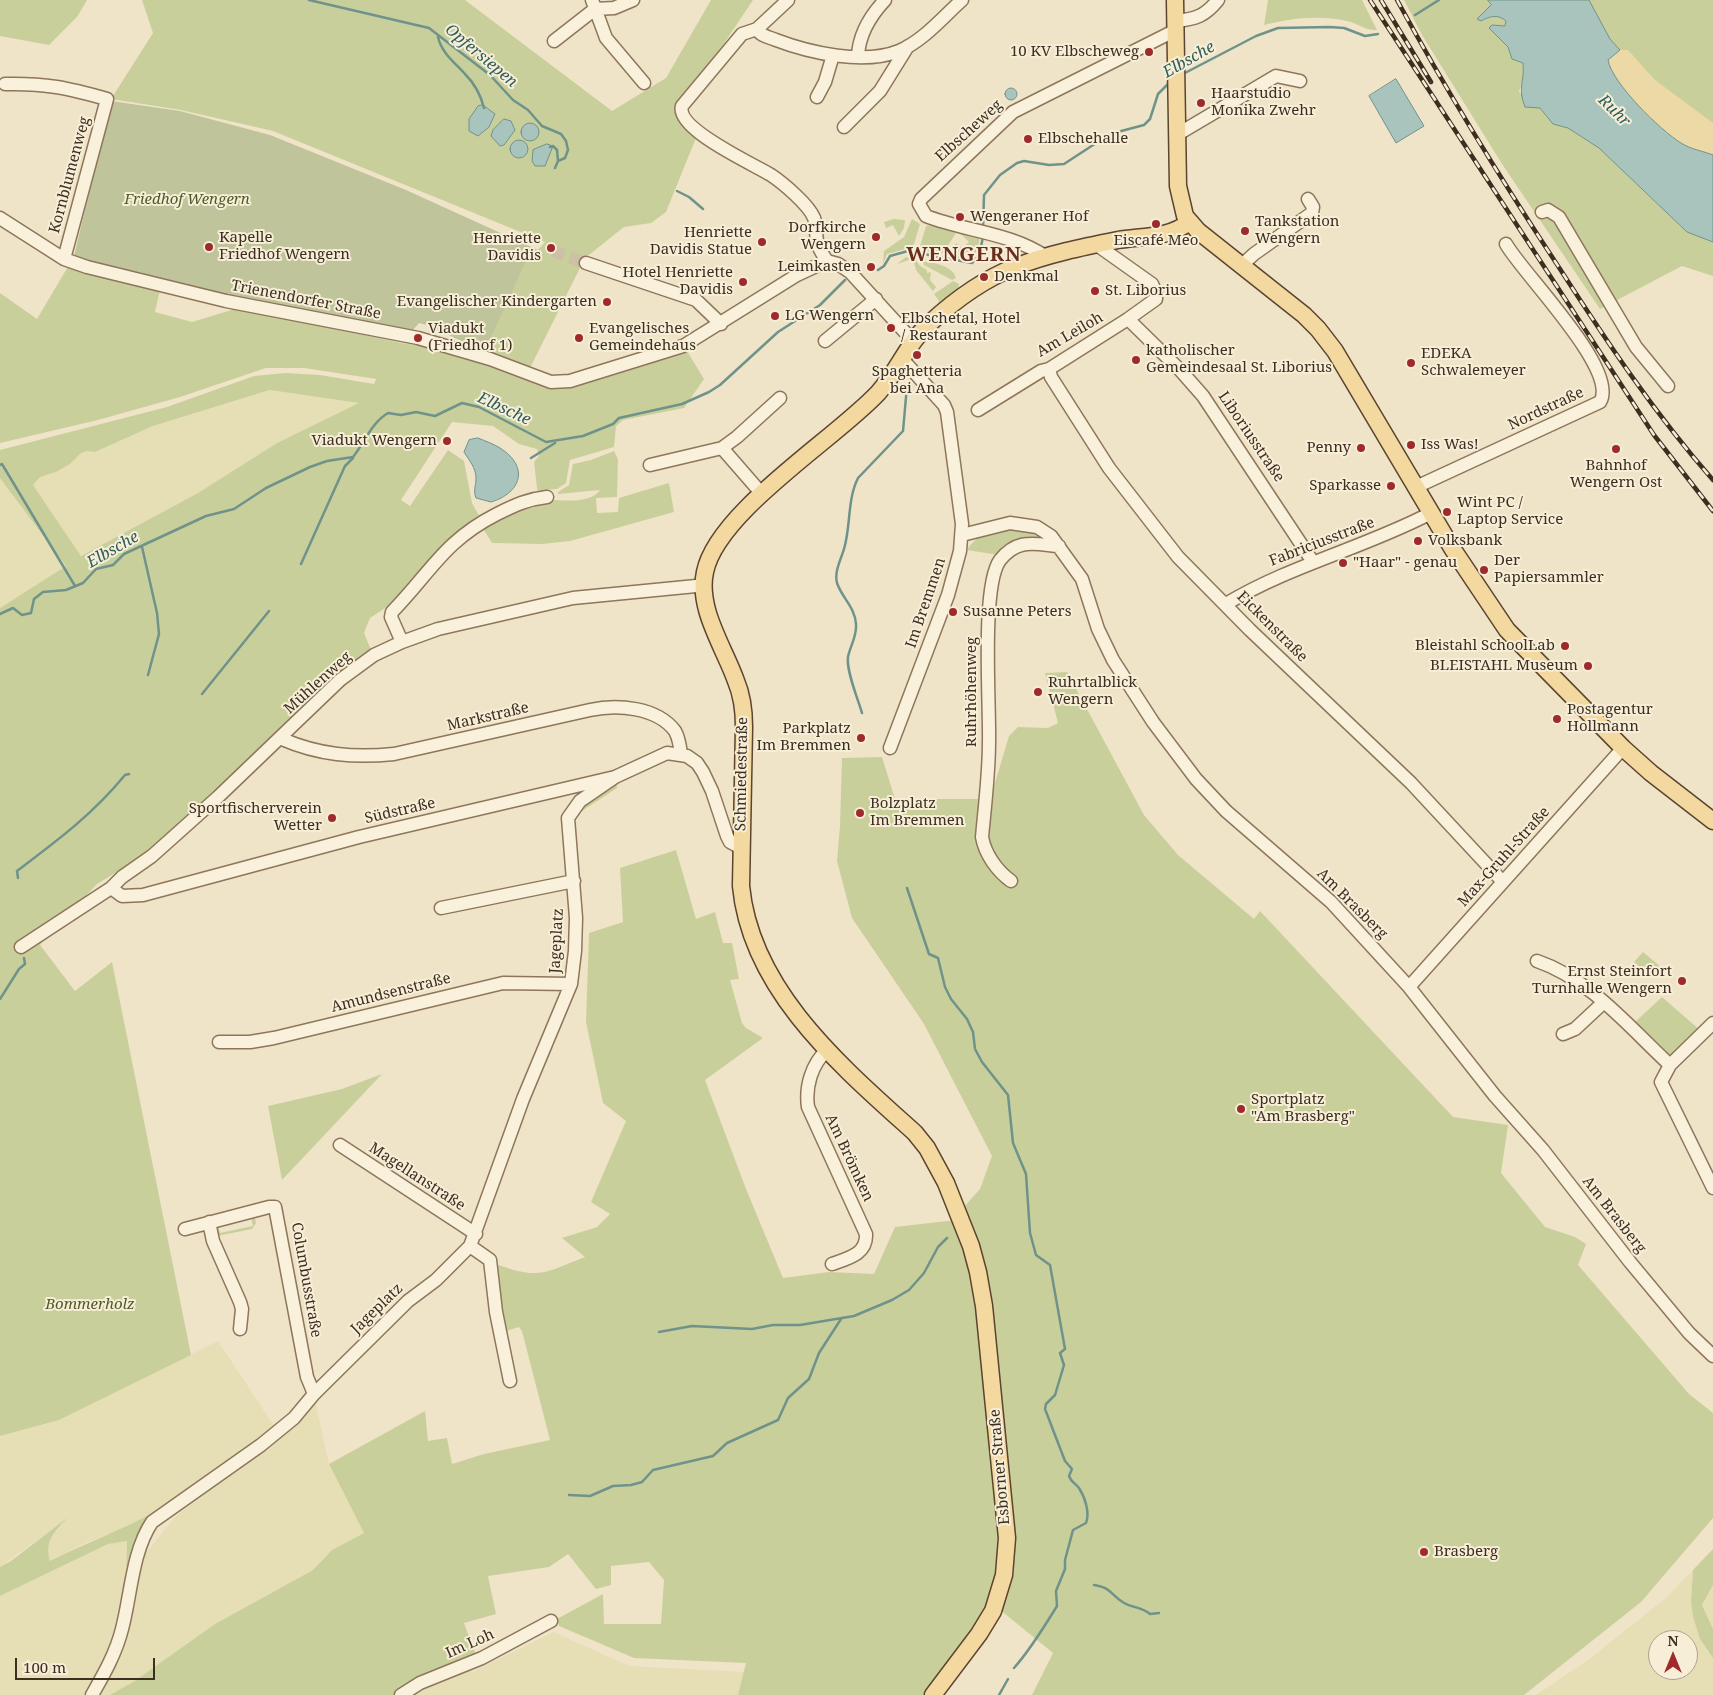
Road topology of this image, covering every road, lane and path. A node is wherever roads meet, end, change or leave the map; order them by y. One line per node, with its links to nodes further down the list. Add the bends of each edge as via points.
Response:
1 (633, 0): 7 (street, via 614,8)
2 (885, 0): 13 (street, via 866,25)
3 (962, 0): 11 (street)
4 (1175, 0): 8 (main road)
5 (1218, 0): 8 (street, via 1204,15)
6 (782, 1): 9 (street)
7 (594, 4): 10 (street); 15 (street, via 606,38)
8 (1176, 25): 19 (main road); 26 (street, Elbscheweg, via 1012,112 921,199 919,204 926,216 1036,250)
9 (757, 29): 12 (street, via 762,35 784,43); 28 (street, via 742,34 682,106 682,114 685,122 713,142 782,182 810,211 815,222 817,244)
10 (554, 41)
11 (908, 46): 13 (street, via 886,54); 18 (street, via 880,91)
12 (833, 55): 13 (street); 17 (street, via 825,82)
13 (858, 56)
14 (1300, 81): 19 (street, via 1276,76)
15 (644, 83)
16 (5, 84): 27 (street, Kornblumenweg, via 57,86 107,99)
17 (816, 97)
18 (844, 127)
19 (1178, 134): 23 (main road, via 1179,196)
20 (1308, 199): 30 (street, via 1312,213)
21 (1542, 212): 38 (street, via 1548,210 1559,217 1636,347)
22 (0, 218): 27 (street, Trienendorfer Straße)
23 (1189, 222): 25 (main road, Schmiedestraße, via 1175,231); 30 (main road)
24 (1506, 244): 43 (street, Nordstraße, via 1565,318 1600,376 1603,397 1600,402 1571,416)
25 (1097, 245): 26 (main road, Schmiedestraße); 32 (street, Am Leiloh, via 1155,287 1156,299)
26 (1046, 257): 35 (main road, Schmiedestraße, via 1002,272 987,281 930,322)
27 (64, 259): 33 (street, Trienendorfer Straße, via 226,301 418,338 490,359 551,382 570,381 670,350)
28 (827, 261): 31 (street, via 844,268); 33 (street, Trienendorfer Straße, via 797,275)
29 (586, 263): 33 (street, via 696,300)
30 (1242, 265): 43 (main road, via 1318,329 1362,393)
31 (876, 299): 34 (street); 35 (street)
32 (1128, 320): 37 (street, Am Leiloh); 49 (street, Liboriusstraße, via 1203,396)
33 (721, 324)
34 (825, 340)
35 (914, 342): 36 (main road, Schmiedestraße)
36 (903, 360): 44 (main road, Schmiedestraße, via 866,404); 47 (street, Im Bremmen, via 947,412)
37 (1049, 369): 40 (street, Am Leiloh, via 1040,370); 51 (street, Eickenstraße, via 1109,468 1138,508 1178,557)
38 (1668, 386)
39 (780, 398): 41 (street)
40 (978, 410)
41 (722, 448): 42 (street); 44 (street)
42 (650, 465)
43 (1416, 487): 46 (main road)
44 (762, 494): 50 (main road, Schmiedestraße, via 715,545)
45 (547, 497): 52 (street, via 520,502 470,529 448,547 392,612 391,617)
46 (1431, 513): 49 (street, Fabriciusstraße, via 1375,540); 55 (main road, via 1507,630)
47 (962, 535): 48 (street, Am Brasberg, via 1019,524 1044,531); 54 (street, Im Bremmen, via 952,582)
48 (1059, 546): 61 (street, Ruhrhöhenweg, via 1021,544 1007,553 996,567 989,612 989,741 982,837 991,859 1002,875); 68 (street, Am Brasberg, via 1082,579 1098,629 1113,660 1196,780 1226,811 1331,902)
49 (1313, 562): 51 (street, Fabriciusstraße, via 1284,573)
50 (704, 584): 52 (street, Mühlenweg, via 584,596 445,627); 59 (main road, Schmiedestraße, via 706,603 736,680 742,708)
51 (1226, 604): 62 (street, Eickenstraße, via 1411,783)
52 (402, 642): 53 (street, Mühlenweg, via 374,655 340,680)
53 (282, 739): 56 (street, Markstraße, via 326,754 394,754 613,707 645,713 668,725 676,732); 63 (street, Mühlenweg, via 152,856)
54 (890, 748)
55 (1623, 748): 58 (main road); 62 (street, Max-Gruhl-Straße)
56 (680, 754): 57 (street, Südstraße, via 668,753); 59 (street, via 697,763 709,783 730,842)
57 (615, 777): 60 (street, Jageplatz, via 580,801 569,814 567,831); 63 (street, Südstraße, via 359,837 143,895 122,896)
58 (1713, 821)
59 (741, 848): 73 (main road, Schmiedestraße, via 743,903 753,940 771,976)
60 (574, 881): 64 (street, Jageplatz); 67 (street, Jageplatz, via 576,936)
61 (1011, 881)
62 (1503, 882): 68 (street, Max-Gruhl-Straße)
63 (111, 888): 65 (street, Mühlenweg)
64 (441, 908)
65 (21, 947)
66 (1537, 961): 69 (street, via 1559,968)
67 (571, 984): 72 (street, Amundsenstraße, via 503,983 274,1038); 80 (street, Jageplatz, via 522,1099)
68 (1409, 987): 84 (street, Am Brasberg, via 1630,1262)
69 (1604, 1002): 71 (street, via 1575,1029); 74 (street)
70 (1713, 1024): 74 (street)
71 (1563, 1034)
72 (219, 1042)
73 (827, 1050): 77 (main road, Schmiedestraße, via 927,1148); 82 (street, Am Brömken, via 811,1076 808,1107 867,1241 860,1252)
74 (1670, 1065): 76 (street, via 1661,1079 1662,1088)
75 (340, 1145): 80 (street, Magellanstraße)
76 (1713, 1188)
77 (962, 1221): 88 (main road, Esborner Straße, via 975,1260 984,1306 1007,1554 1002,1586 989,1619)
78 (209, 1222): 79 (street, Columbusstraße); 83 (street, via 213,1240 240,1302); 86 (street, Columbusstraße, via 275,1207 307,1377)
79 (185, 1229)
80 (476, 1234): 81 (street, Jageplatz)
81 (470, 1246): 85 (street, via 490,1260 496,1312); 86 (street, Jageplatz, via 436,1280 408,1301)
82 (832, 1264)
83 (240, 1328)
84 (1713, 1356)
85 (510, 1381)
86 (314, 1394): 89 (street, Jageplatz, via 294,1418 262,1445 152,1522 135,1565 122,1630 109,1665)
87 (551, 1621): 90 (street, Im Loh, via 482,1658 420,1683)
88 (938, 1693)
89 (92, 1695)
90 (401, 1695)

